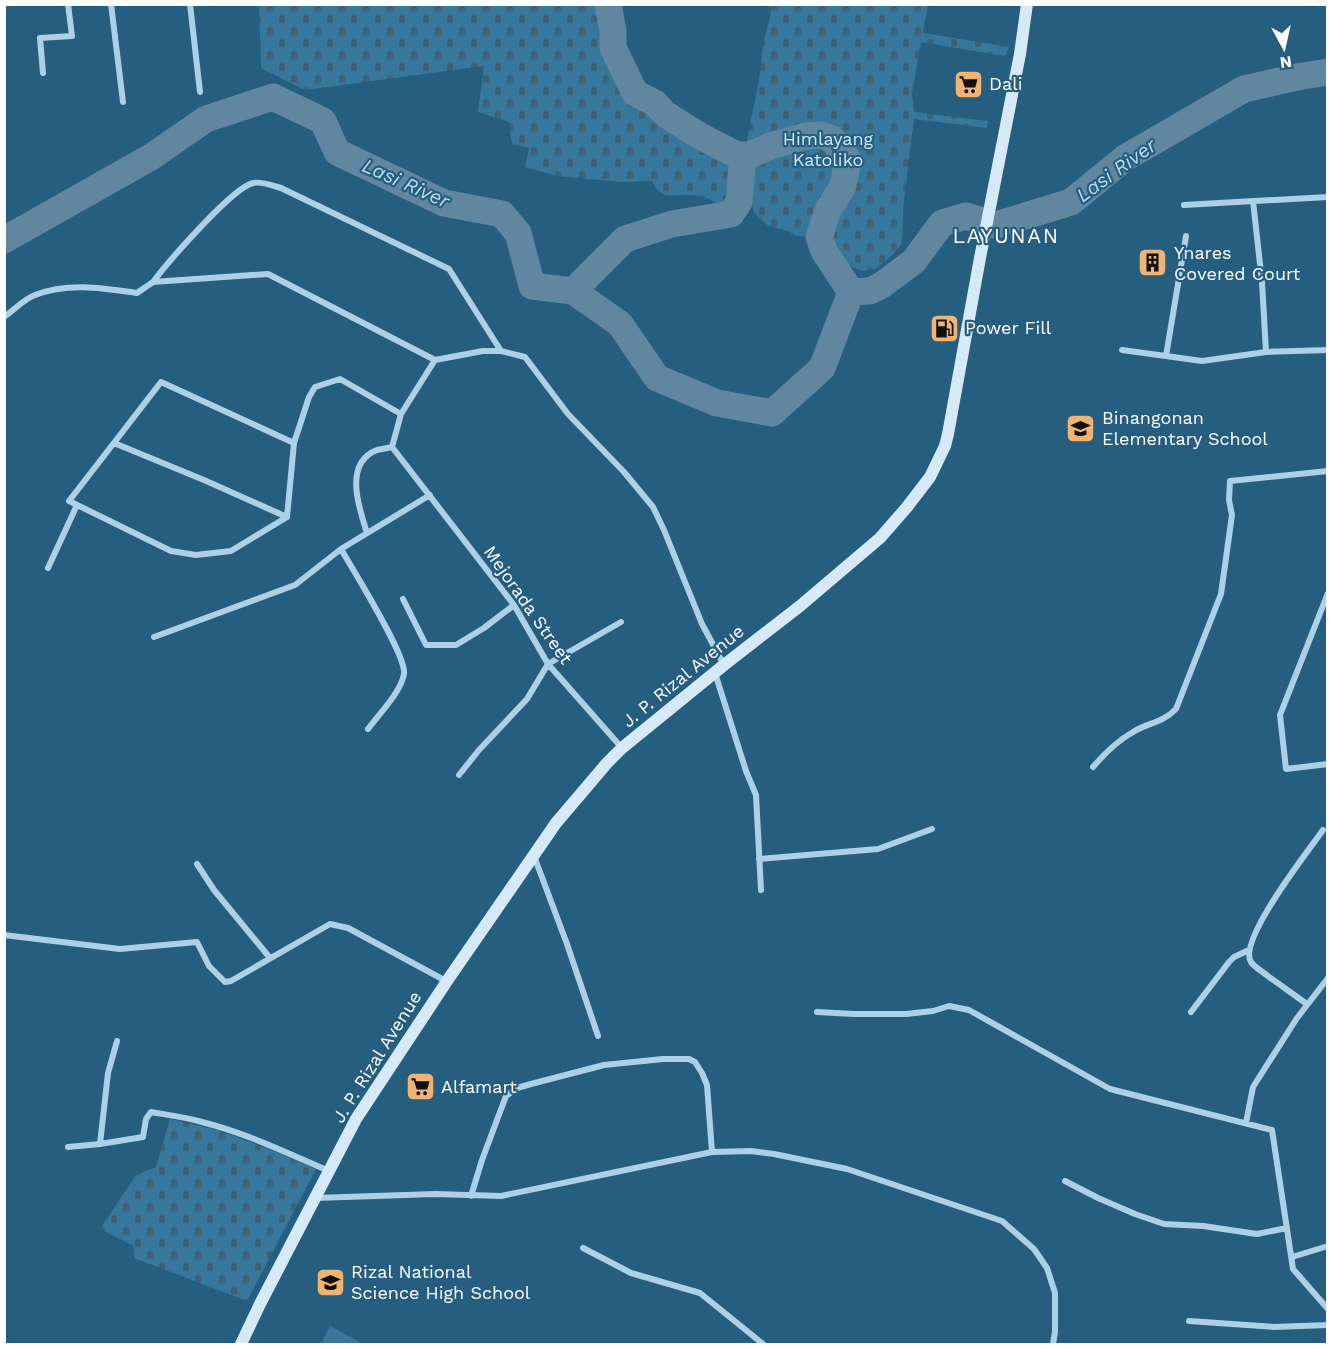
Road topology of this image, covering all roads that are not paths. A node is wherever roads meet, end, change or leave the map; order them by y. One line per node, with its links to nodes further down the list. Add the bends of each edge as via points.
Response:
1 (68, 4): 5 (street, via 72,36 40,38)
2 (111, 4): 7 (street)
3 (190, 4): 6 (street)
4 (1027, 4): 37 (main road, J. P. Rizal Avenue, via 945,446 930,477 880,538)
5 (43, 73)
6 (200, 92)
7 (123, 102)
8 (1328, 197): 9 (street)
9 (1253, 201): 10 (street); 17 (street)
10 (1184, 205)
11 (1186, 236): 18 (street)
12 (153, 282): 13 (street, via 137,293 68,287 33,296); 16 (street, via 220,208 253,183 263,183 449,268); 19 (street, via 268,274)
13 (4, 317)
14 (1122, 350): 18 (street)
15 (1328, 350): 17 (street)
16 (501, 351): 19 (street); 37 (street, via 525,357 568,414 653,507)
17 (1266, 352): 18 (street, via 1202,361)
18 (1166, 356)
19 (435, 360): 20 (street)
20 (401, 414): 22 (street, via 340,379 315,387); 23 (street)
21 (114, 443): 22 (street, via 161,382); 26 (street, via 69,501); 27 (street)
22 (294, 443): 27 (street)
23 (392, 447): 25 (street, Mejorada Street); 28 (street, via 370,454 357,472 356,492)
24 (1328, 471): 41 (street, via 1230,481 1232,515 1221,594 1176,710 1167,718 1135,730)
25 (430, 495): 28 (street); 33 (street, Mejorada Street)
26 (77, 505): 27 (street, via 171,551 196,555 231,550); 30 (street)
27 (286, 517)
28 (368, 533): 29 (street)
29 (341, 549): 35 (street, via 295,585); 38 (street, via 404,668 399,687)
30 (48, 568)
31 (1328, 593): 40 (street, via 1280,715 1286,769)
32 (403, 599): 33 (street, via 426,645 456,645)
33 (514, 605): 36 (street, Mejorada Street)
34 (621, 622): 36 (street)
35 (154, 637)
36 (548, 664): 39 (street, Mejorada Street); 42 (street, via 528,699)
37 (719, 669): 39 (main road, J. P. Rizal Avenue); 46 (street, via 756,795)
38 (368, 729)
39 (622, 748): 45 (main road, J. P. Rizal Avenue)
40 (1328, 764)
41 (1092, 767)
42 (459, 775)
43 (932, 829): 46 (street, via 878,849)
44 (1323, 830): 50 (street, via 1277,895)
45 (533, 855): 53 (main road, J. P. Rizal Avenue); 57 (street)
46 (759, 859): 48 (street)
47 (197, 864): 51 (street)
48 (761, 890)
49 (4, 935): 51 (street, via 120,949 197,942 209,966 225,982)
50 (1249, 950): 54 (street, via 1250,961 1258,969); 56 (street, via 1228,962)
51 (270, 958): 53 (street, via 330,924 348,928)
52 (1328, 978): 54 (street)
53 (447, 981): 63 (main road, J. P. Rizal Avenue, via 356,1119)
54 (1307, 1005): 59 (street, via 1253,1087)
55 (817, 1012): 59 (street, via 906,1014 949,1006 969,1010 1110,1089)
56 (1191, 1012)
57 (598, 1036)
58 (117, 1041): 60 (street, via 108,1073)
59 (1246, 1123): 67 (street, via 1272,1130)
60 (100, 1144): 61 (street); 63 (street, via 143,1137 151,1112 215,1125)
61 (68, 1147)
62 (712, 1152): 65 (street, via 501,1196); 65 (street, via 706,1085 695,1062 663,1059 604,1065 518,1088 507,1096); 76 (street, via 751,1151 847,1169 1002,1221 1034,1249 1047,1268 1055,1293)
63 (329, 1172): 66 (main road, J. P. Rizal Avenue)
64 (1065, 1181): 67 (street, via 1164,1224 1257,1234)
65 (471, 1196): 66 (street)
66 (315, 1198): 74 (main road, J. P. Rizal Avenue)
67 (1287, 1228): 70 (street)
68 (1328, 1246): 70 (street)
69 (583, 1248): 75 (street, via 631,1273 700,1293)
70 (1292, 1257): 71 (street, via 1293,1269)
71 (1328, 1309)
72 (1189, 1322): 73 (street, via 1274,1327)
73 (1328, 1325)
74 (241, 1344)
75 (763, 1344)
76 (1053, 1344)

